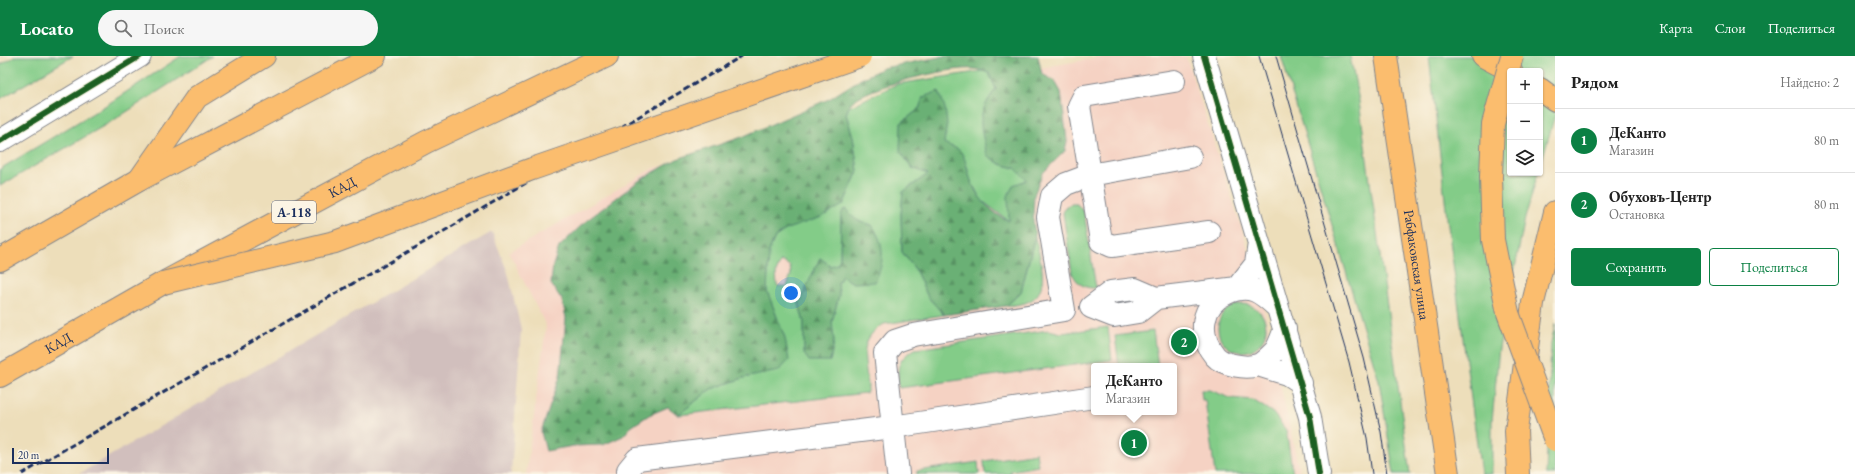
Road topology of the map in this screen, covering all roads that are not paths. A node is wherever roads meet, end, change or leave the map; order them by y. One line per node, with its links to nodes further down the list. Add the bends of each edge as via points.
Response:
1 (140, 56): 16 (street)
2 (264, 56): 19 (main road, via 198,97)
3 (375, 56): 19 (main road)
4 (607, 56): 24 (main road, КАД / А-118, bridge, via 426,142)
5 (860, 56): 24 (main road, bridge, via 532,170 335,242)
6 (1204, 56): 22 (street)
7 (1386, 56): 12 (main road, Рабфаковская улица)
8 (1392, 56): 12 (main road)
9 (1483, 56): 11 (main road)
10 (1512, 56): 34 (main road, bridge, via 1493,124 1491,176 1494,240 1508,313)
11 (1507, 69)
12 (1391, 80): 38 (main road, Рабфаковская улица)
13 (1174, 81): 18 (street, via 1084,96 1079,106)
14 (1543, 92): 15 (main road)
15 (1555, 100)
16 (0, 141)
17 (1190, 157): 18 (street)
18 (1090, 175): 21 (street, via 1101,241 1112,246); 27 (street, via 1066,184 1052,196 1048,217)
19 (139, 180): 23 (main road)
20 (1555, 212): 39 (main road, via 1532,310 1516,431)
21 (1209, 232)
22 (1259, 243): 25 (street, via 1256,264); 26 (street)
23 (0, 260)
24 (163, 283): 30 (main road, КАД / А-118)
25 (1237, 288): 26 (street, via 1260,292); 27 (street, via 1156,298 1135,289 1124,290 1111,292 1091,306); 29 (street, via 1217,297 1205,316 1204,338 1216,357 1236,367)
26 (1278, 308): 28 (street)
27 (1064, 310): 33 (street, via 913,335 896,341 885,353)
28 (1285, 329): 29 (street, via 1275,351); 31 (street)
29 (1258, 364): 31 (street, via 1287,374)
30 (0, 376)
31 (1300, 384): 37 (street, via 1310,416)
32 (1091, 397): 33 (street)
33 (892, 427): 35 (street, via 637,459 628,470); 36 (street)
34 (1555, 440)
35 (628, 474)
36 (898, 474)
37 (1319, 474)
38 (1448, 474)
39 (1518, 474)

